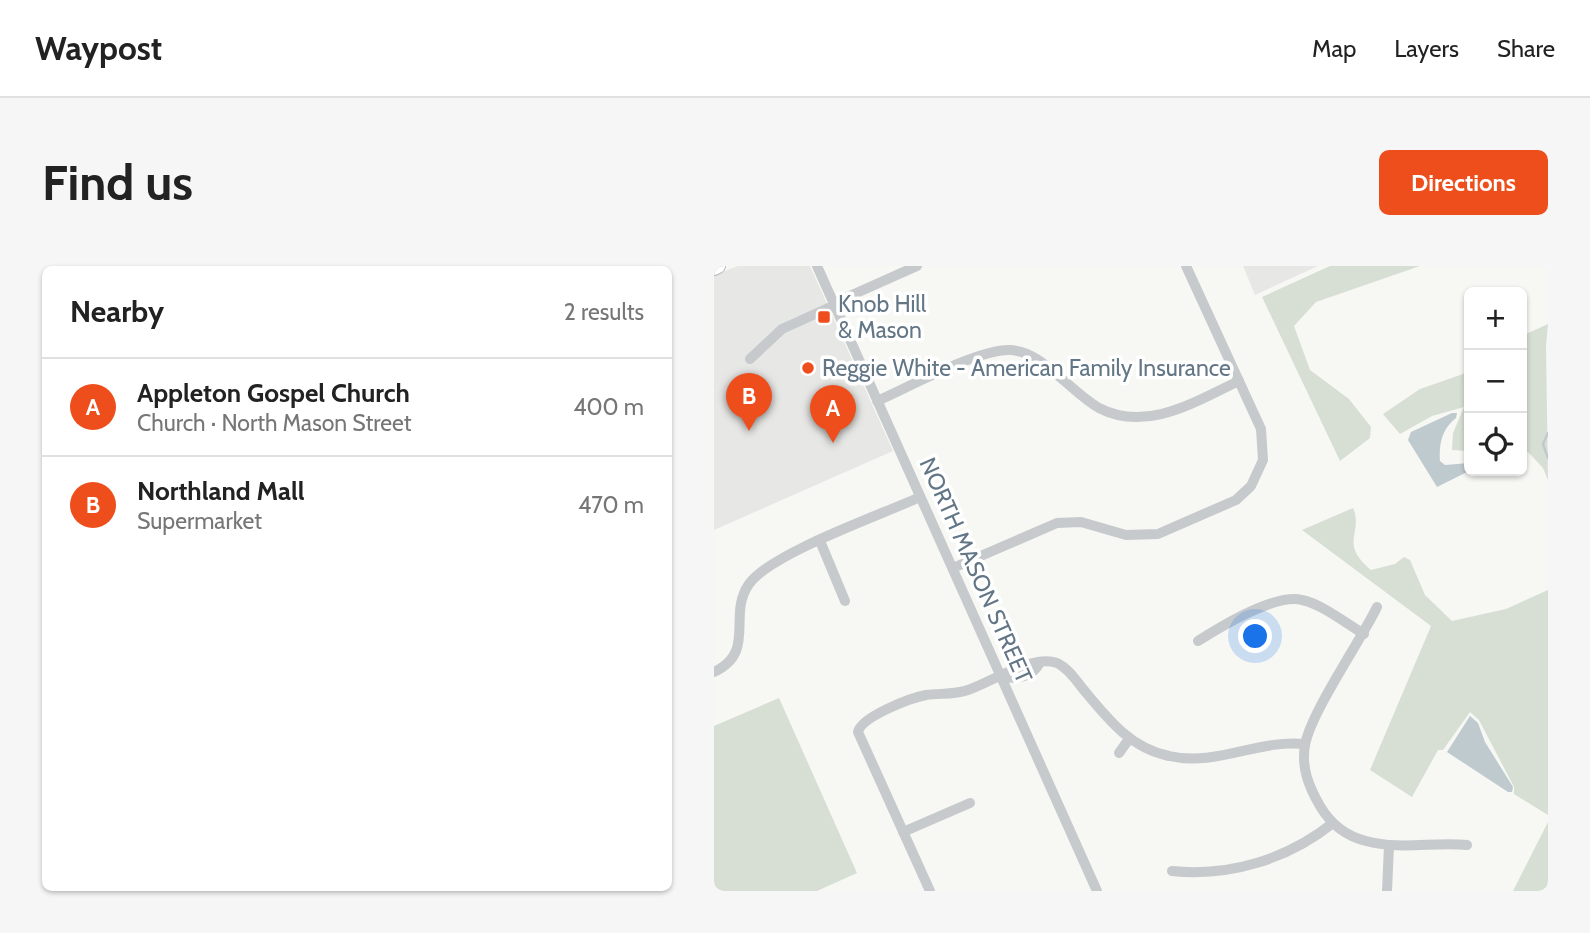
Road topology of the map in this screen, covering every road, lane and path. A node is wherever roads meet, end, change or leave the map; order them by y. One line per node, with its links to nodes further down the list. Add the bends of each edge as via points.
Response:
1 (817, 266): 4 (street, NORTH MASON STREET)
2 (917, 266): 4 (street)
3 (1186, 266): 6 (street)
4 (834, 304): 5 (street, via 782,329); 7 (street, NORTH MASON STREET)
5 (750, 359)
6 (1239, 381): 7 (street, via 1164,414 1122,416 1091,403 1037,358 1003,350); 10 (street, via 1261,429 1264,451 1258,476 1241,497 1149,536 1082,522 1057,523)
7 (877, 401): 8 (street, NORTH MASON STREET)
8 (920, 497): 9 (street); 10 (street, NORTH MASON STREET)
9 (820, 541): 11 (street); 15 (street, via 771,564 750,582 741,605 737,651 731,662)
10 (953, 568): 16 (street, NORTH MASON STREET)
11 (845, 601)
12 (1377, 607): 13 (street)
13 (1364, 634): 14 (street, via 1294,598 1220,627); 18 (street)
14 (1198, 641)
15 (714, 672)
16 (1002, 677): 17 (street, via 1017,679 1035,672 1039,664 1053,662 1069,671); 22 (street, via 958,693 915,698 872,716 859,727 862,744); 27 (street, NORTH MASON STREET)
17 (1129, 739): 18 (street, via 1158,753 1198,760 1226,757 1270,743); 19 (street)
18 (1305, 744): 21 (street, via 1307,781)
19 (1119, 753)
20 (970, 803): 22 (street)
21 (1333, 823): 24 (street, via 1363,840); 25 (street, via 1302,846 1272,859)
22 (902, 832): 26 (street)
23 (1467, 845): 24 (street)
24 (1390, 846): 28 (street)
25 (1172, 871)
26 (925, 890)
27 (1097, 891)
28 (1387, 891)

